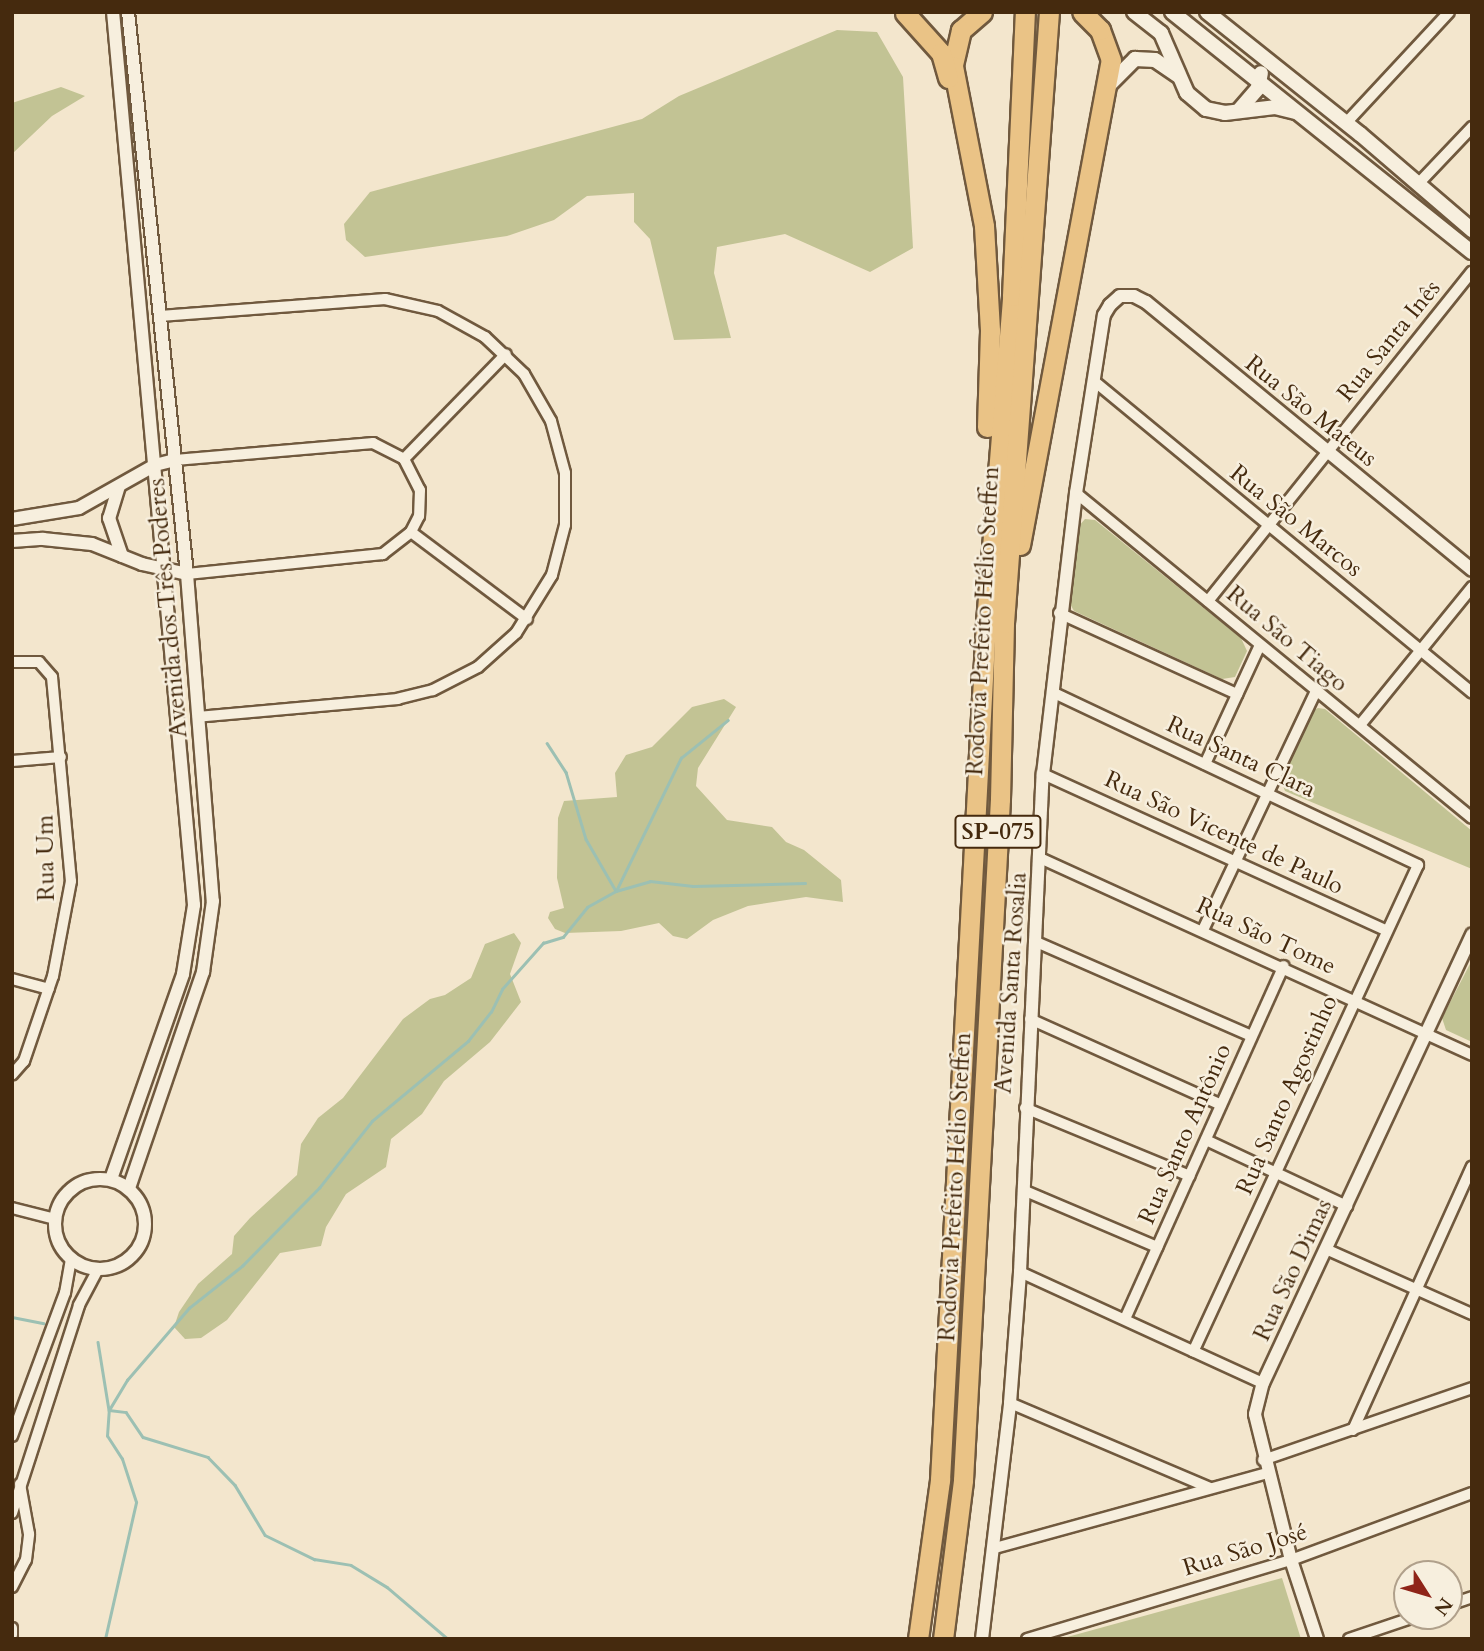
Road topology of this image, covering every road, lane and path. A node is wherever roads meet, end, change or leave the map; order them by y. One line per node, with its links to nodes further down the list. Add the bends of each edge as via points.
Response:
1 (113, 12): 32 (street, Avenida dos Três Poderes)
2 (128, 12): 26 (street, Avenida dos Três Poderes)
3 (982, 12): 20 (highway, via 961,30 955,49 957,100)
4 (1082, 12): 15 (highway, via 1108,45)
5 (1134, 12): 13 (main road, via 1161,33)
6 (1172, 12): 14 (main road)
7 (1207, 12): 12 (main road)
8 (1449, 12): 18 (street)
9 (905, 13): 20 (highway, via 941,53)
10 (1025, 18): 47 (highway, Rodovia Prefeito Hélio Steffen / SP-075)
11 (1049, 18): 47 (highway, Rodovia Prefeito Hélio Steffen / SP-075)
12 (1258, 52): 14 (main road); 18 (main road)
13 (1181, 79): 15 (main road, via 1155,60 1135,59); 16 (main road, via 1187,93 1206,110 1225,113)
14 (1261, 79): 16 (main road); 17 (main road)
15 (1107, 89): 47 (highway)
16 (1240, 109): 17 (main road, via 1284,107)
17 (1310, 119): 23 (main road)
18 (1346, 123): 21 (main road)
19 (1472, 127): 21 (street)
20 (964, 130): 47 (highway, via 984,226 990,331 983,510)
21 (1418, 184): 22 (main road)
22 (1472, 230)
23 (1472, 252)
24 (1472, 272): 29 (street, Rua Santa Inês)
25 (1120, 296): 28 (street, Avenida Santa Rosalia, via 1104,315); 29 (street, Rua São Mateus, via 1146,302)
26 (160, 316): 27 (street, via 385,299 454,318); 31 (street, Avenida dos Três Poderes)
27 (506, 354): 30 (street); 46 (street, via 548,412 566,482 558,559)
28 (1094, 382): 34 (street, Avenida Santa Rosalia); 36 (street, Rua São Marcos)
29 (1326, 451): 36 (street, Rua Santa Inês); 41 (street, Rua São Mateus)
30 (404, 459): 31 (street, via 381,445 364,442); 37 (street, via 415,473 421,499)
31 (176, 460): 32 (street); 42 (street, Avenida dos Três Poderes)
32 (155, 465): 33 (street); 40 (street, Avenida dos Três Poderes)
33 (120, 482): 35 (street, via 79,508); 39 (street, via 109,517)
34 (1076, 493): 44 (street, Rua São Tiago); 45 (street, Avenida Santa Rosalia)
35 (12, 519)
36 (1265, 524): 44 (street, Rua Santa Inês); 49 (street, Rua São Marcos)
37 (411, 532): 42 (street, via 391,550 375,556); 46 (street)
38 (12, 541): 39 (street, via 92,544)
39 (122, 556): 40 (street)
40 (166, 567): 42 (street); 85 (street, Avenida dos Três Poderes, via 193,877 193,929 183,974)
41 (1472, 570)
42 (187, 574): 55 (street, Avenida dos Três Poderes)
43 (1472, 587): 49 (street)
44 (1208, 601): 48 (street, Rua São Tiago)
45 (1059, 613): 52 (street, Avenida Santa Rosalia); 54 (street)
46 (527, 619): 55 (street, via 478,667 416,695)
47 (995, 623): 117 (highway, Rodovia Prefeito Hélio Steffen / SP-075, via 940,1480); 118 (highway, Rodovia Prefeito Hélio Steffen / SP-075, via 993,946 963,1480)
48 (1260, 645): 51 (street, Rua São Tiago); 54 (street)
49 (1421, 651): 53 (street, Rua São Marcos); 56 (street)
50 (12, 662): 57 (street, Rua Um, via 39,662 52,677)
51 (1315, 691): 56 (street, Rua São Tiago); 61 (street)
52 (1052, 692): 59 (street, Rua Santa Clara); 60 (street, Avenida Santa Rosalia)
53 (1472, 693)
54 (1237, 694): 59 (street)
55 (198, 716): 86 (street, Avenida dos Três Poderes, via 213,901 210,946)
56 (1360, 725): 62 (street, Rua São Tiago)
57 (61, 757): 58 (street); 72 (street, Rua Um, via 71,881 63,939)
58 (12, 761)
59 (1205, 764): 61 (street, Rua Santa Clara)
60 (1043, 774): 63 (street, Avenida Santa Rosalia); 65 (street, Rua São Vicente de Paulo)
61 (1269, 793): 64 (street, Rua Santa Clara); 65 (street)
62 (1472, 817)
63 (1040, 858): 66 (street, Rua São Tome); 69 (street, Avenida Santa Rosalia)
64 (1412, 859): 67 (street, Rua Santo Agostinho, via 1418,865)
65 (1238, 861): 66 (street); 67 (street, Rua São Vicente de Paulo)
66 (1203, 930): 70 (street, Rua São Tome)
67 (1387, 931): 73 (street, Rua Santo Agostinho)
68 (1472, 934): 75 (street, Rua São Dimas)
69 (1034, 941): 74 (street, Avenida Santa Rosalia); 76 (street)
70 (1284, 966): 73 (street, Rua São Tome); 76 (street, Rua Santo Antônio)
71 (12, 979): 72 (street)
72 (49, 989): 78 (street, Rua Um, via 24,1061)
73 (1352, 999): 75 (street, Rua São Tome); 83 (street, Rua Santo Agostinho)
74 (1030, 1019): 79 (street); 80 (street, Avenida Santa Rosalia)
75 (1424, 1032): 77 (street, Rua São Tome); 88 (street, Rua São Dimas)
76 (1251, 1036): 79 (street, Rua Santo Antônio)
77 (1472, 1055)
78 (12, 1074)
79 (1220, 1105): 81 (street, Rua Santo Antônio)
80 (1025, 1108): 84 (street); 87 (street, Avenida Santa Rosalia)
81 (1206, 1140): 83 (street); 84 (street, Rua Santo Antônio)
82 (1472, 1167): 96 (street)
83 (1276, 1174): 88 (street); 99 (street, Rua Santo Agostinho)
84 (1190, 1176): 91 (street, Rua Santo Antônio)
85 (111, 1179): 86 (street); 90 (street, via 80,1183 59,1204)
86 (129, 1188): 94 (street, via 145,1212 143,1240 125,1262)
87 (1023, 1190): 91 (street); 95 (street, Avenida Santa Rosalia)
88 (1347, 1206): 92 (street, Rua São Dimas)
89 (12, 1208): 90 (street)
90 (55, 1219): 93 (street, via 58,1241)
91 (1157, 1247): 98 (street, Rua Santo Antônio)
92 (1328, 1250): 96 (street); 100 (street, Rua São Dimas)
93 (71, 1259): 94 (street); 104 (street, via 65,1293)
94 (99, 1270): 106 (street, via 79,1305)
95 (1020, 1272): 98 (street); 102 (street, Avenida Santa Rosalia)
96 (1416, 1288): 97 (street); 103 (street)
97 (1472, 1314)
98 (1125, 1319): 99 (street)
99 (1193, 1352): 100 (street)
100 (1263, 1383): 105 (street, Rua São Dimas, via 1255,1414)
101 (1472, 1388): 103 (street)
102 (1010, 1403): 107 (street); 111 (street, Avenida Santa Rosalia)
103 (1353, 1430): 105 (street)
104 (12, 1436)
105 (1265, 1467): 107 (street); 112 (street, Rua São Dimas)
106 (19, 1481): 109 (street); 113 (street, via 29,1534 26,1560)
107 (1210, 1488): 111 (street)
108 (1472, 1493): 112 (street, Rua São José)
109 (14, 1496): 110 (street)
110 (12, 1513)
111 (995, 1548): 119 (street, Avenida Santa Rosalia)
112 (1291, 1560): 120 (street, Rua São José); 121 (street, Rua São Dimas)
113 (12, 1587)
114 (1393, 1624): 122 (street)
115 (12, 1628): 116 (street)
116 (12, 1635)
117 (918, 1639)
118 (943, 1639)
119 (982, 1639)
120 (1027, 1639)
121 (1317, 1639)
122 (1349, 1639)

